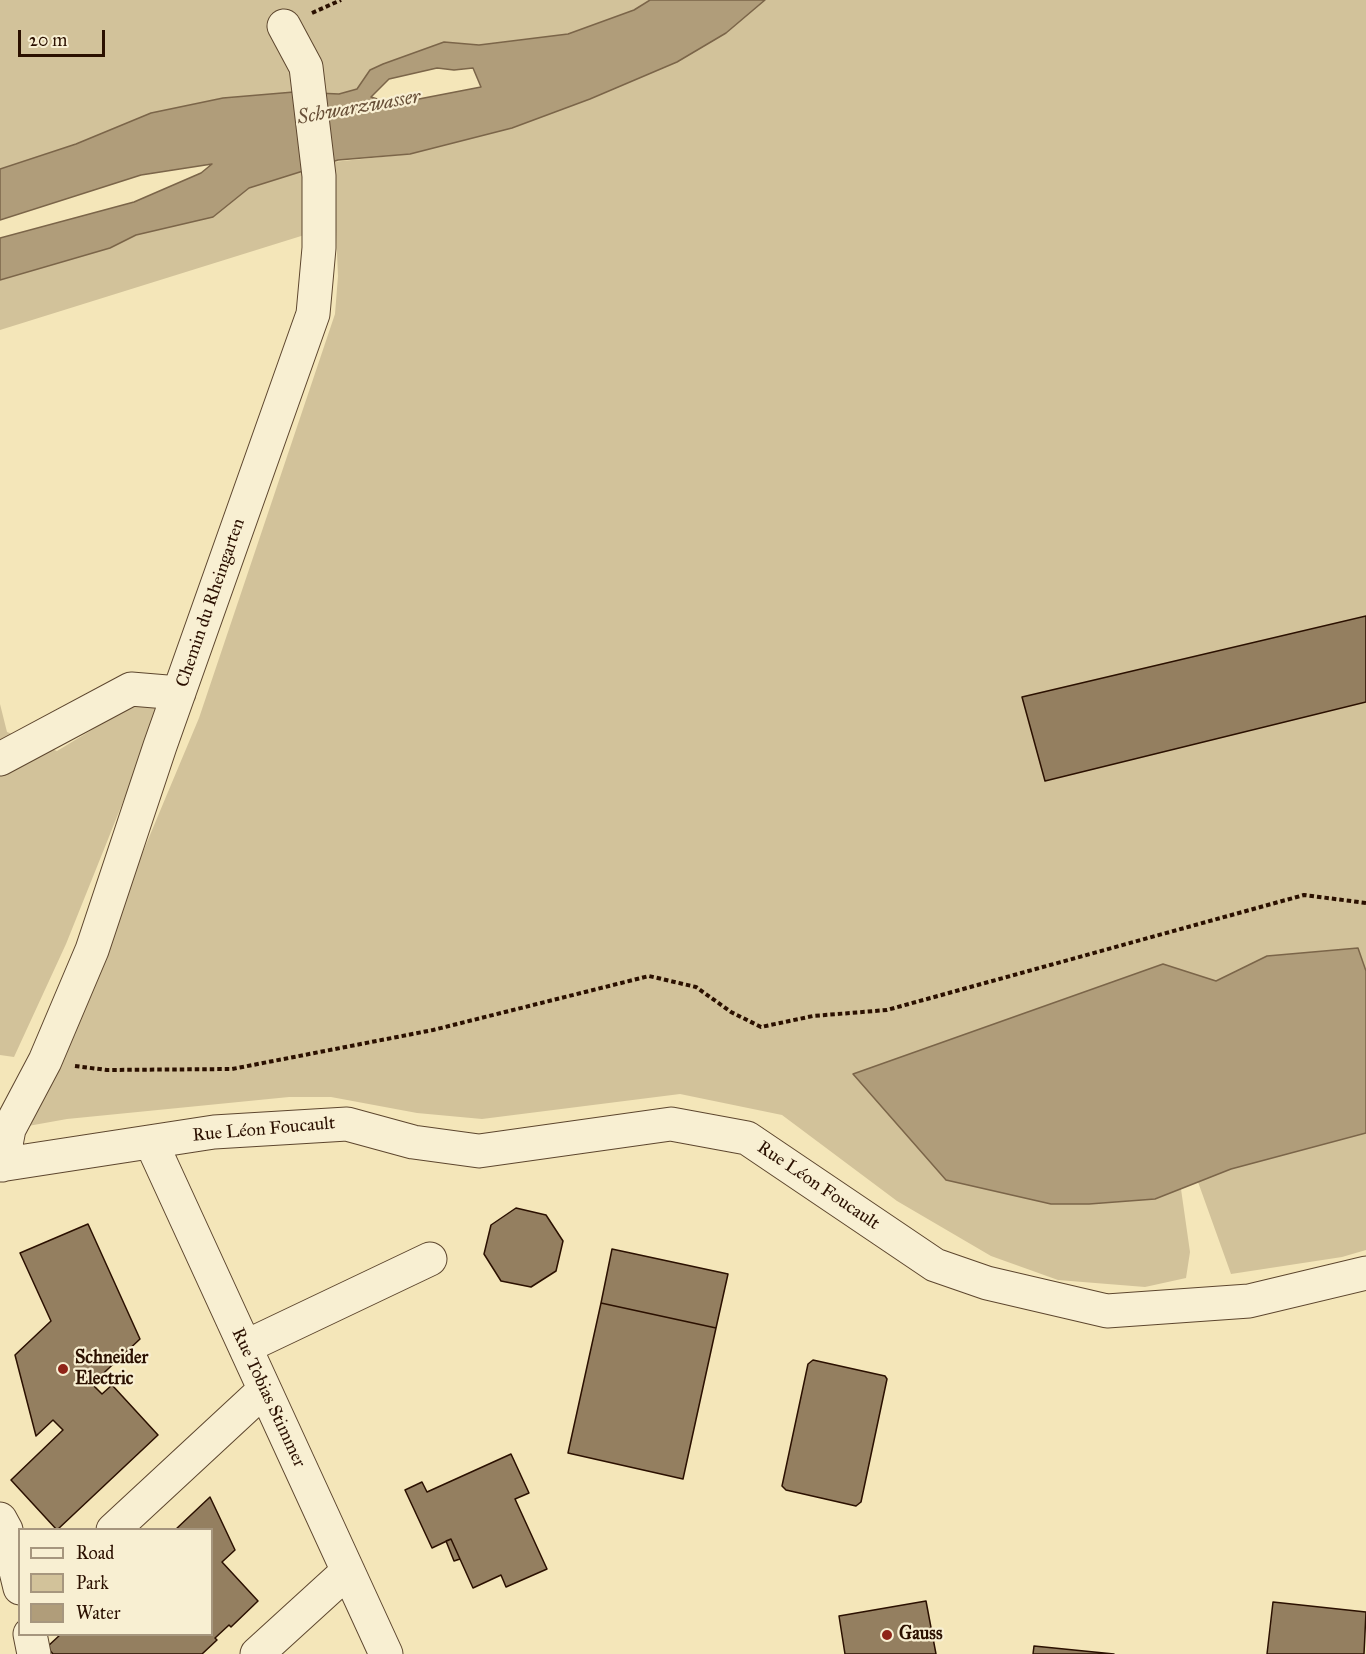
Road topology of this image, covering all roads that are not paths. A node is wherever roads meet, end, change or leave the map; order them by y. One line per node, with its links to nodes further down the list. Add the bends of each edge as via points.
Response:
1 (284, 26): 2 (street, Chemin du Rheingarten, via 306,68 310,88 319,176 314,314)
2 (179, 693): 3 (street, via 131,689); 5 (street, Chemin du Rheingarten, via 92,950 45,1061 9,1130)
3 (0, 759)
4 (151, 1142): 5 (street, Rue Léon Foucault); 7 (street, Rue Léon Foucault, via 214,1132 347,1124 413,1142 479,1151 671,1124 747,1138 935,1265 987,1283 1107,1311 1249,1301); 8 (street, Rue Tobias Stimmer)
5 (1, 1165)
6 (429, 1259): 8 (street)
7 (1366, 1273)
8 (245, 1347): 9 (street, Rue Tobias Stimmer)
9 (264, 1390): 11 (street); 12 (street, Rue Tobias Stimmer)
10 (0, 1519): 13 (street)
11 (115, 1528)
12 (348, 1570): 16 (street); 17 (street, Rue Tobias Stimmer)
13 (18, 1580)
14 (30, 1636): 15 (street)
15 (34, 1654)
16 (257, 1654)
17 (386, 1654)

